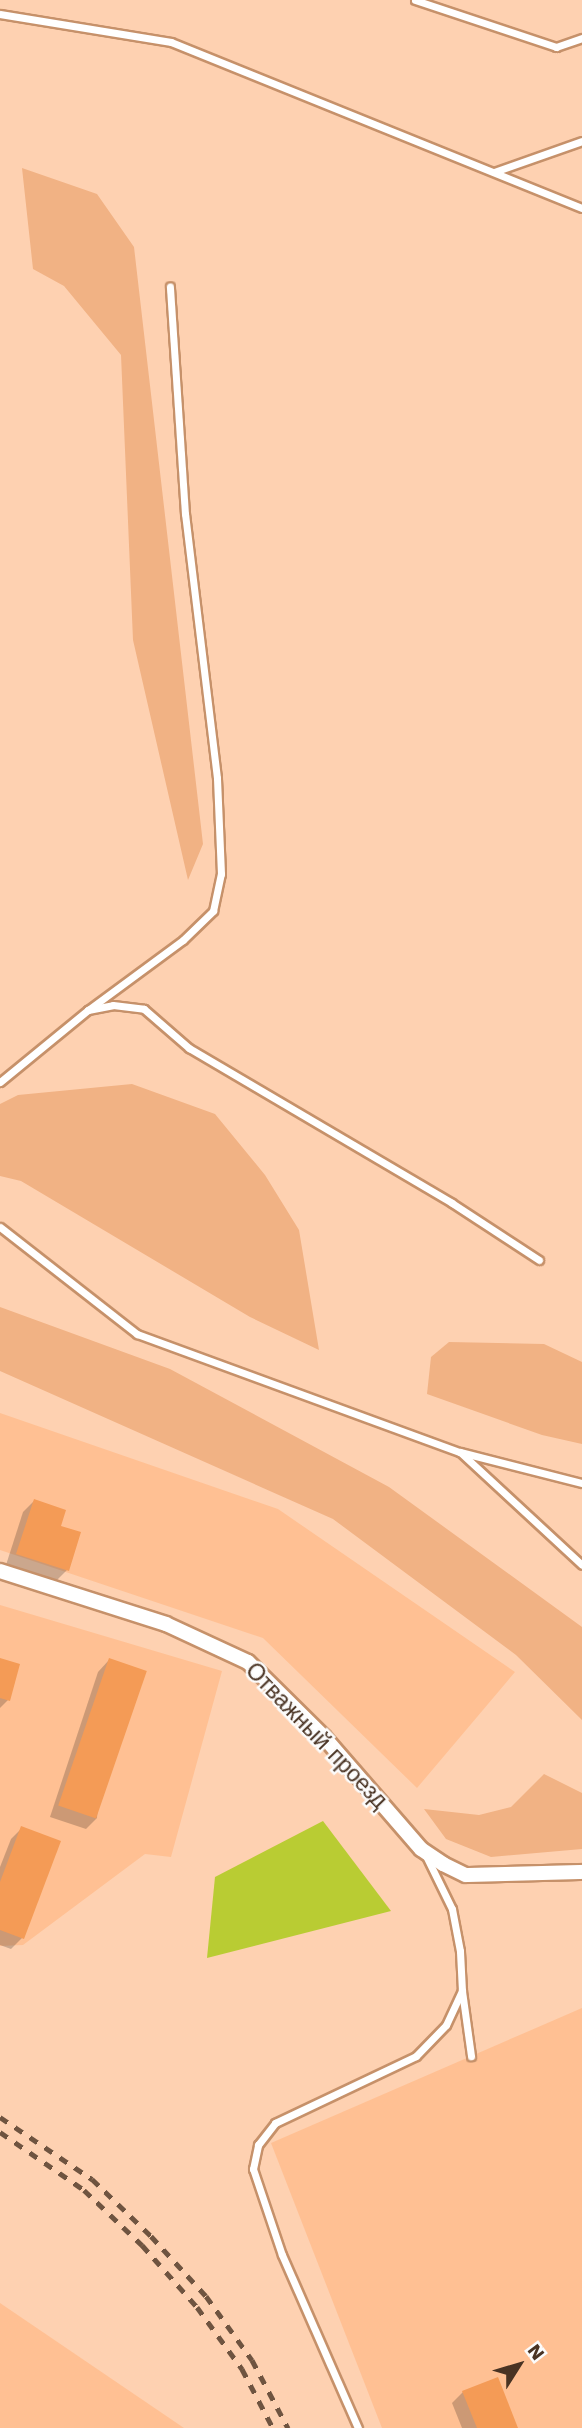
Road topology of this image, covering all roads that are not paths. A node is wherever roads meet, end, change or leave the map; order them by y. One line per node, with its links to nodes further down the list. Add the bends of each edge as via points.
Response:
1 (415, 0): 3 (lane, via 556,47)
2 (0, 13): 5 (lane, via 171,42)
3 (582, 38)
4 (582, 141): 5 (lane)
5 (493, 172): 6 (lane)
6 (580, 205)
7 (170, 286): 8 (lane, via 184,514 216,778 221,874 213,911 183,940)
8 (88, 1010): 9 (lane); 11 (lane, via 113,1005 144,1009 189,1048 452,1203)
9 (0, 1082)
10 (0, 1227): 12 (lane, via 137,1334)
11 (539, 1260)
12 (460, 1452): 13 (lane); 14 (lane)
13 (582, 1483)
14 (582, 1565)
15 (0, 1571): 16 (street, Отважный проезд, via 166,1624 248,1662 324,1737)
16 (421, 1849): 17 (street, Отважный проезд, via 466,1875); 18 (lane, via 452,1909)
17 (582, 1872)
18 (461, 1991): 19 (lane); 20 (lane, via 446,2025 416,2056 305,2106 275,2123 258,2145 253,2169 282,2256)
19 (471, 2056)
20 (358, 2428)

